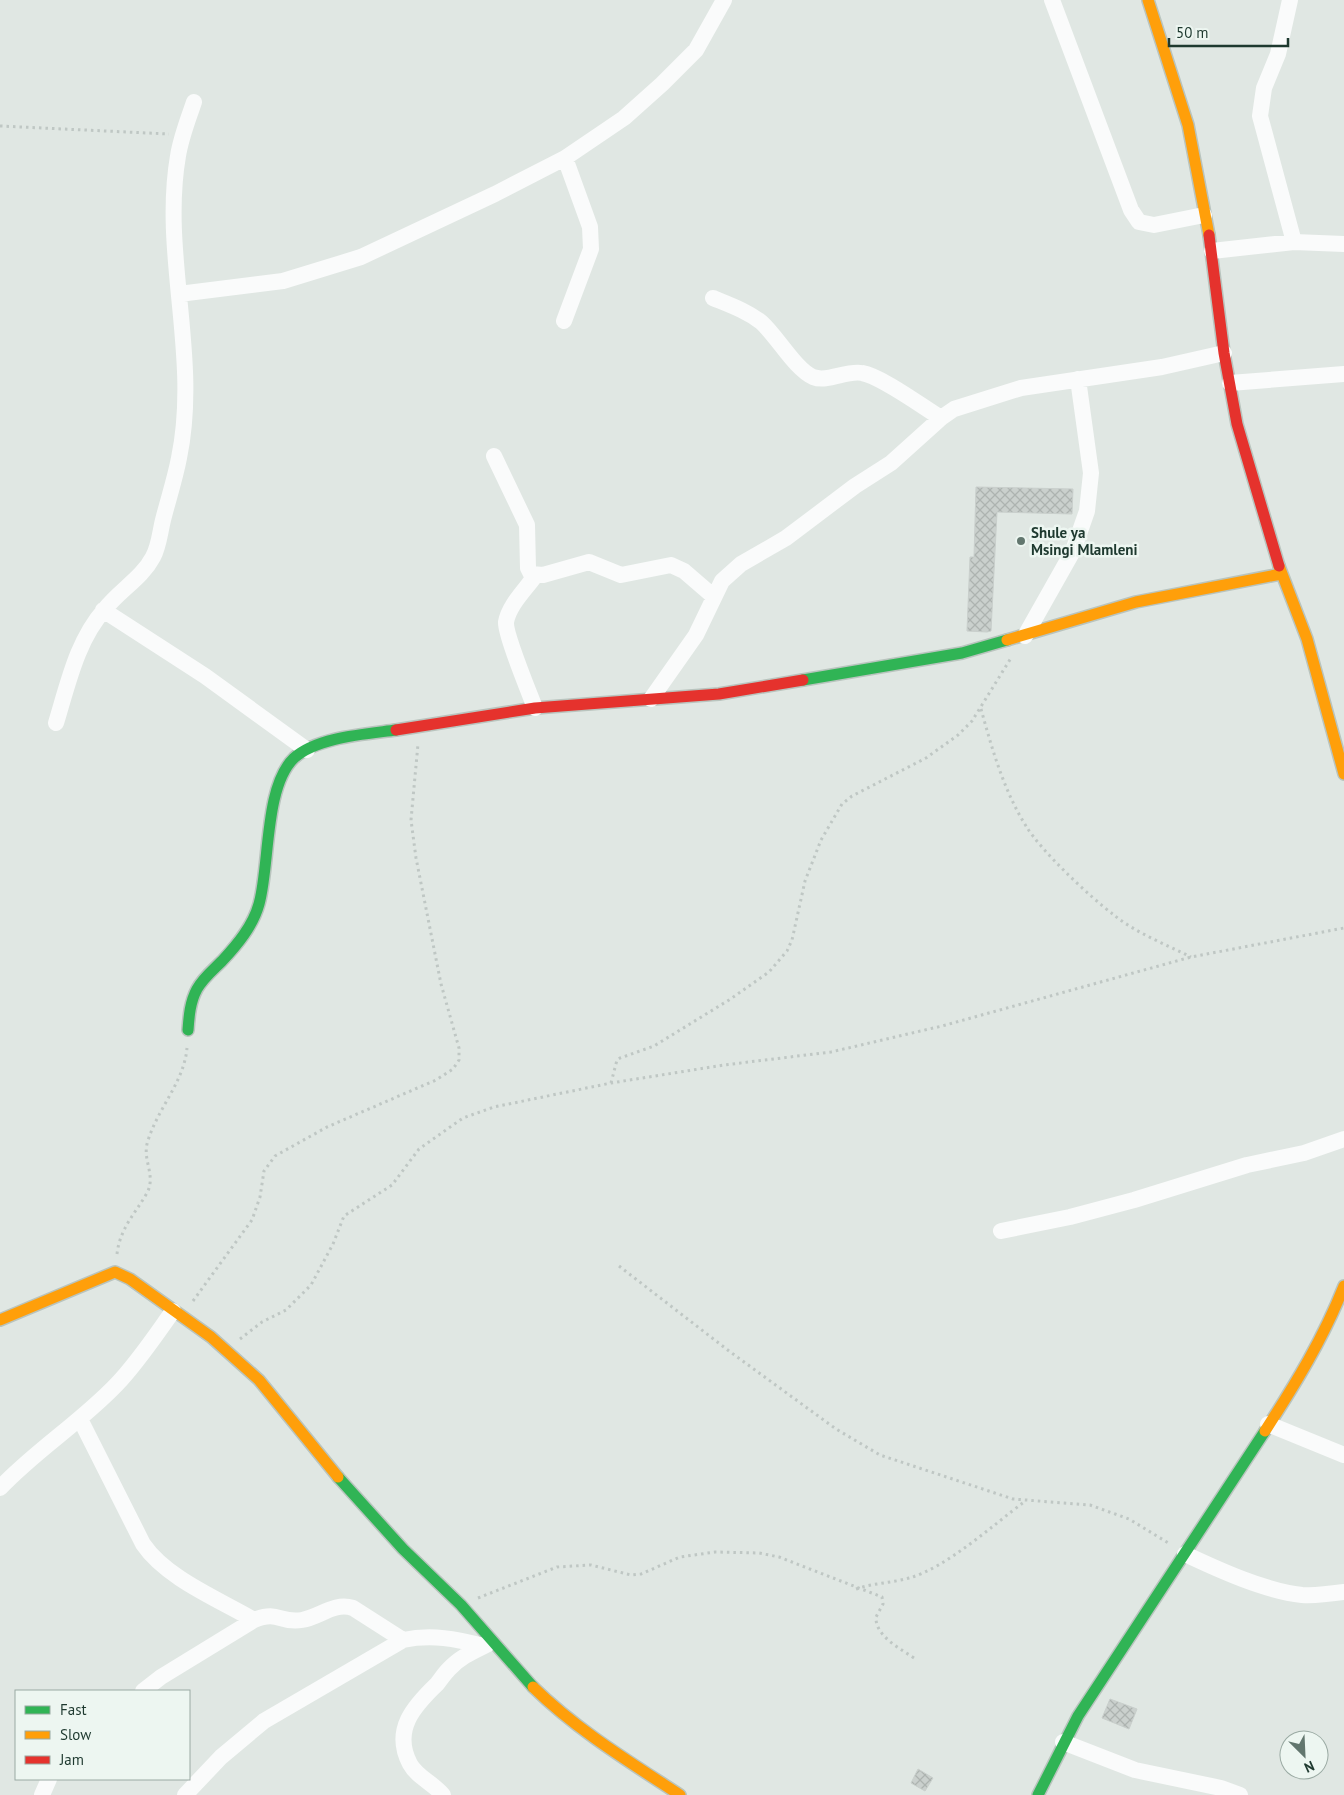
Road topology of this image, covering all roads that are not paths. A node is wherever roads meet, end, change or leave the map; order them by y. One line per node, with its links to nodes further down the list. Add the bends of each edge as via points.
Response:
1 (724, 0): 6 (street, via 696,50 662,84 624,118)
2 (1052, 0): 7 (street, via 1127,202 1139,222 1154,225)
3 (1290, 0): 8 (street, via 1278,54 1264,88 1260,116)
4 (1152, 1): 7 (street, via 1188,125)
5 (194, 102): 11 (street, via 182,134 175,188)
6 (565, 158): 11 (street, via 362,256 283,281); 13 (street, via 590,227 591,249)
7 (1204, 215): 10 (street)
8 (1294, 242): 9 (street); 10 (street)
9 (1344, 244)
10 (1212, 251): 14 (street)
11 (179, 294): 23 (street, via 186,363 179,457 154,555 143,573)
12 (713, 298): 18 (street, via 742,310 760,322 814,377 863,373)
13 (564, 322)
14 (1224, 353): 16 (street, via 1162,367); 17 (street)
15 (1344, 374): 17 (street)
16 (1078, 379): 18 (street, via 1013,390 973,402); 24 (street, via 1091,473 1087,511 1073,551)
17 (1230, 383): 20 (street, via 1237,424)
18 (941, 418): 22 (street, via 891,463 786,538 741,564 722,581)
19 (494, 456): 21 (street, via 527,524 528,568)
20 (1281, 574): 24 (street, via 1136,602); 29 (street, via 1307,639)
21 (535, 576): 22 (street, via 589,562 621,575 671,565 684,571); 26 (street, via 513,606 506,623)
22 (713, 596): 25 (street, via 696,635)
23 (103, 610): 27 (street, via 70,674); 28 (street, via 205,676)
24 (1025, 636): 25 (street, via 962,653 719,694)
25 (651, 699): 26 (street)
26 (535, 708): 28 (street, via 337,739)
27 (56, 723)
28 (307, 750): 30 (street, via 292,760 281,780 254,918 195,992)
29 (1344, 774)
30 (188, 1030)
31 (1344, 1139): 32 (street, via 1134,1200)
32 (1001, 1231)
33 (1344, 1286): 37 (street, via 1334,1314 1307,1366)
34 (177, 1315): 35 (street, via 130,1279 115,1272); 36 (street, via 117,1384); 44 (street, via 229,1352 259,1380 373,1517 462,1605)
35 (0, 1320)
36 (80, 1419): 39 (street, via 18,1469); 42 (street, via 153,1558)
37 (1268, 1424): 38 (street); 40 (street)
38 (1344, 1455)
39 (0, 1488)
40 (1186, 1554): 41 (street, via 1241,1578 1291,1593); 46 (street)
41 (1344, 1592)
42 (254, 1620): 43 (street, via 273,1615 299,1621 344,1605); 45 (street)
43 (403, 1640): 44 (street, via 426,1636); 49 (street, via 264,1721 220,1757)
44 (488, 1644): 50 (street, via 465,1655 448,1669 440,1681 422,1696 406,1722 403,1744 410,1765); 51 (street, via 591,1737)
45 (144, 1690)
46 (1063, 1742): 52 (street); 53 (street, via 1135,1770)
47 (49, 1780): 48 (street)
48 (42, 1795)
49 (185, 1795)
50 (443, 1795)
51 (680, 1795)
52 (1038, 1795)
53 (1240, 1795)

